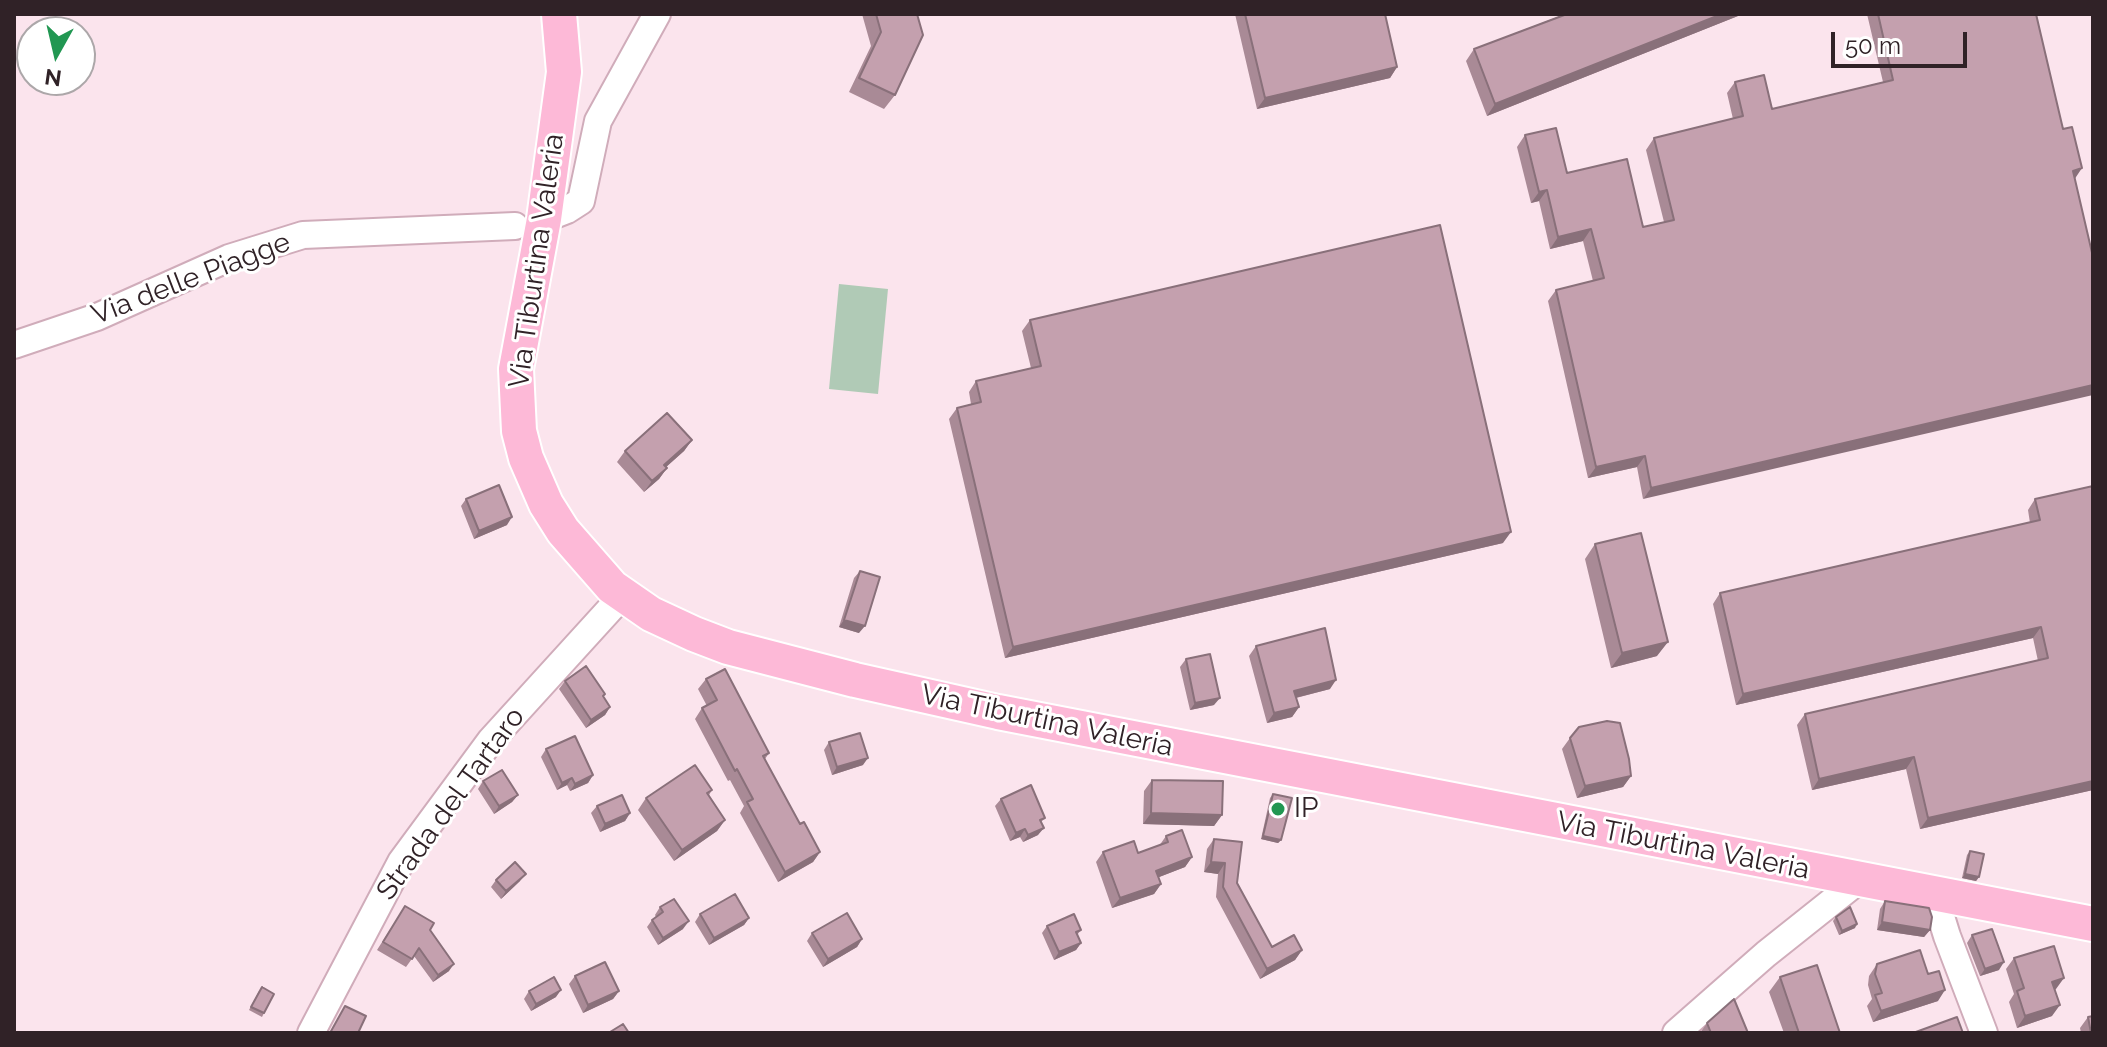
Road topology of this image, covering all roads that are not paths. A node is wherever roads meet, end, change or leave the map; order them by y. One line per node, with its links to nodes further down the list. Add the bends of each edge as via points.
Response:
1 (559, 14): 3 (main road, Via Tiburtina Valeria, via 564,72)
2 (657, 14): 3 (street, via 598,121 581,201)
3 (530, 223): 4 (street, Via delle Piagge, via 303,235 229,258 108,312); 5 (main road, Via Tiburtina Valeria, via 516,369 519,431 552,515)
4 (14, 345)
5 (622, 596): 6 (main road, Via Tiburtina Valeria, via 710,640 904,692); 10 (street, Strada del Tartaro, via 491,740 401,862)
6 (1859, 880): 7 (main road, Via Tiburtina Valeria); 9 (street)
7 (1934, 894): 8 (main road, Via Tiburtina Valeria); 11 (street)
8 (2093, 924)
9 (1678, 1032)
10 (311, 1033)
11 (1984, 1033)

